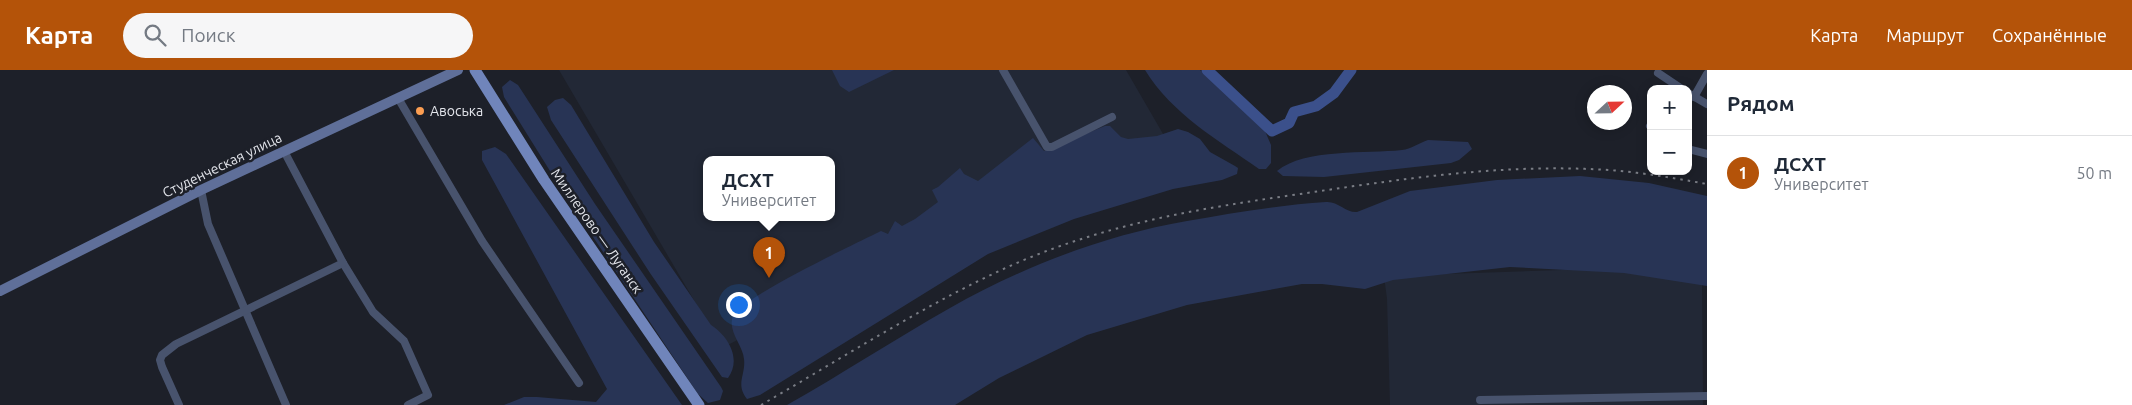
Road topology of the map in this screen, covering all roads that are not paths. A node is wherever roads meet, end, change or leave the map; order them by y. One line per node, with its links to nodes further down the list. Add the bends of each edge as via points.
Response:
1 (458, 70): 9 (street, Студенческая улица)
2 (475, 70): 25 (main road, Миллерово — Луганск, via 544,180)
3 (1003, 70): 11 (street, via 1047,147)
4 (1658, 73): 6 (street)
5 (1707, 74): 7 (street)
6 (1676, 85)
7 (1692, 94)
8 (1692, 96): 10 (street)
9 (398, 98): 13 (street, Студенческая улица); 19 (street, via 482,240)
10 (1707, 104)
11 (1112, 117)
12 (1692, 150): 14 (street)
13 (284, 151): 15 (street, Студенческая улица); 16 (street)
14 (1707, 154)
15 (201, 190): 17 (street, Студенческая улица); 18 (street, via 208,224)
16 (343, 263): 18 (street); 24 (street, via 373,312 404,341 428,395)
17 (0, 291)
18 (245, 311): 22 (street, via 176,344 162,355 162,366); 23 (street)
19 (579, 383)
20 (1707, 396): 21 (street)
21 (1480, 400)
22 (179, 405)
23 (286, 405)
24 (408, 405)
25 (699, 405)

